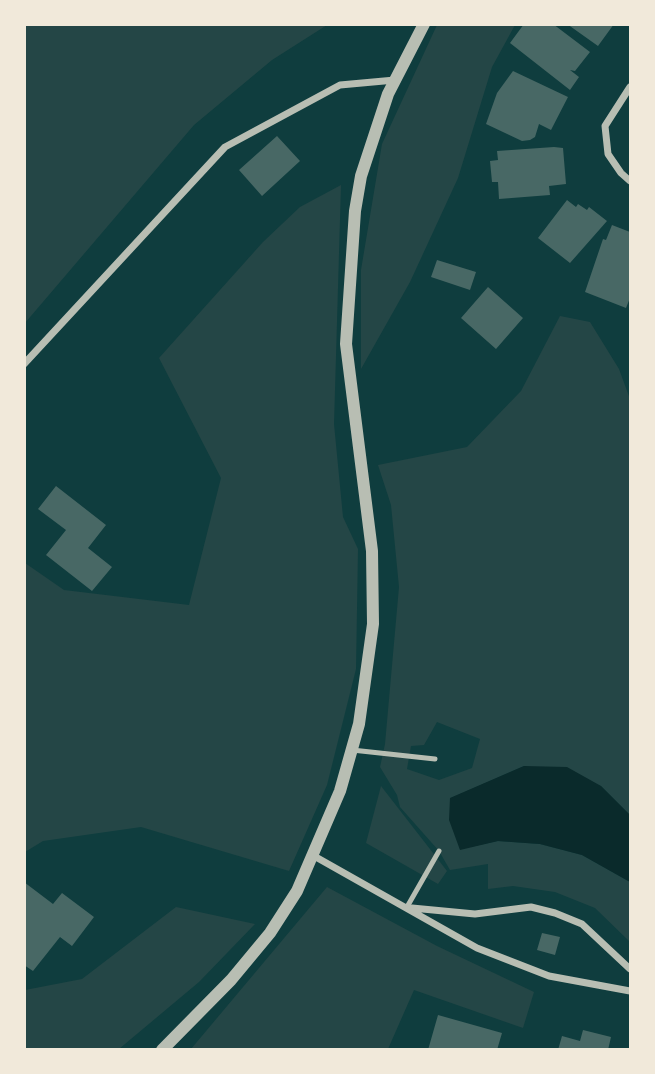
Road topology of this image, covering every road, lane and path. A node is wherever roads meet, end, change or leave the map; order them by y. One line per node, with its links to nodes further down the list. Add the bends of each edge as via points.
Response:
1 (424, 24): 2 (street)
2 (395, 80): 5 (street, via 340,85 225,147); 6 (street, via 361,176 347,306 346,344 372,551 373,624)
3 (631, 87): 4 (street, via 605,126 608,154)
4 (631, 181)
5 (24, 364)
6 (352, 750): 7 (lane); 9 (street)
7 (435, 758)
8 (439, 851): 10 (lane)
9 (314, 856): 10 (street); 13 (street, via 270,933)
10 (407, 907): 11 (street, via 475,914 531,907 555,913 582,924); 12 (street, via 477,948 549,976)
11 (631, 969)
12 (631, 991)
13 (162, 1049)

